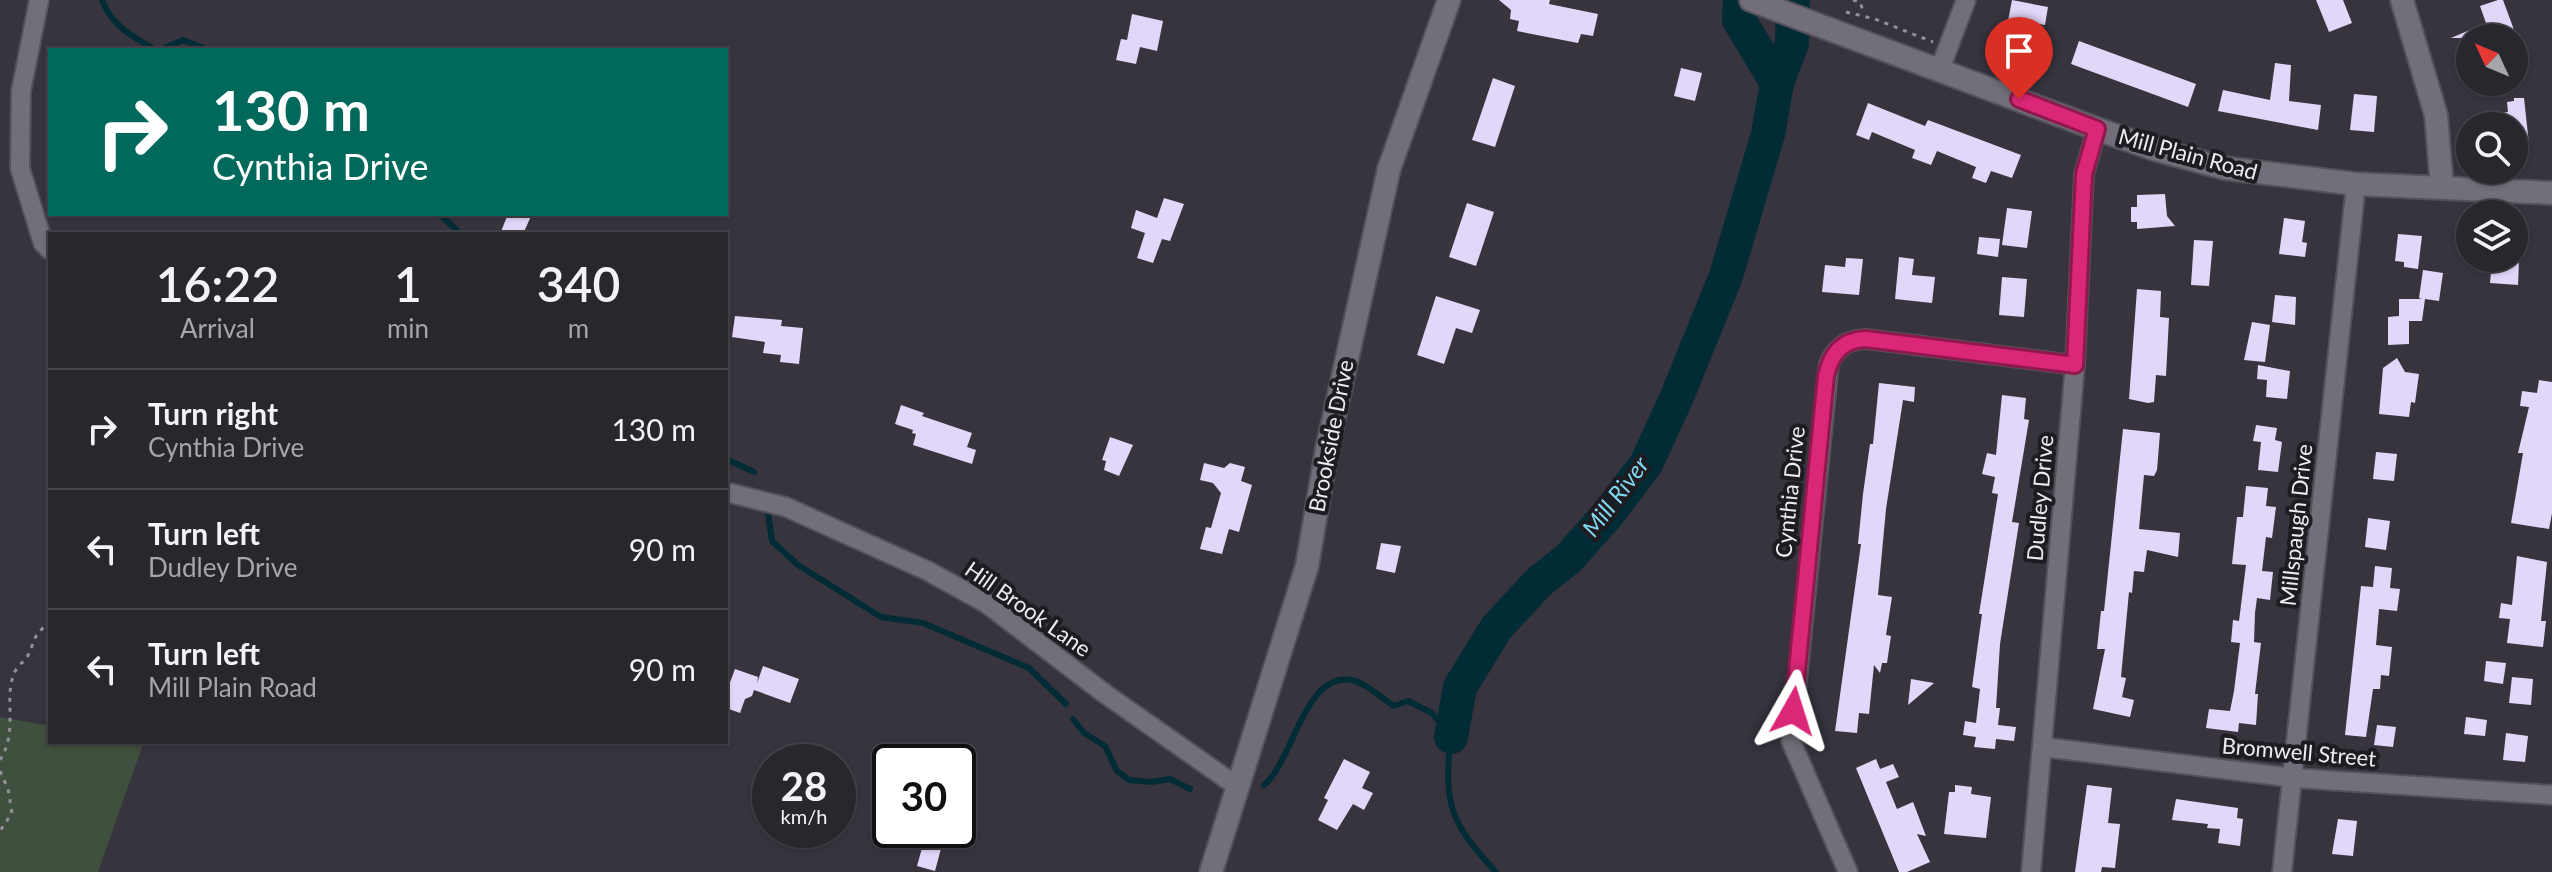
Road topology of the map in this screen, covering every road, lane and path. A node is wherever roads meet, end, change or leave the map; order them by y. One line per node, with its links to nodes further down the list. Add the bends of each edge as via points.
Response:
1 (39, 0): 15 (street, via 21,91 20,168)
2 (1449, 0): 23 (main road, Brookside Drive, via 1389,169 1327,449 1307,566)
3 (1751, 0): 10 (main road, Mill Plain Road)
4 (1853, 0): 8 (path, via 1860,2)
5 (1966, 0): 9 (street)
6 (2402, 0): 13 (main road, via 2436,115)
7 (1843, 12): 8 (path)
8 (1864, 16): 9 (path)
9 (1948, 48): 10 (street)
10 (1940, 69): 11 (main road, Mill Plain Road)
11 (2097, 129): 12 (main road, Mill Plain Road, via 2224,168); 16 (street, Dudley Drive, via 2084,174)
12 (2356, 184): 13 (main road, Mill Plain Road); 22 (street, Millspaugh Drive)
13 (2442, 187): 14 (main road, Mill Plain Road)
14 (2552, 193)
15 (48, 248)
16 (2075, 365): 19 (street, Dudley Drive); 27 (street, Cynthia Drive, via 1866,339 1844,343 1829,364 1791,741)
17 (728, 492): 23 (street, Hill Brook Lane, via 786,507 986,603)
18 (48, 624): 20 (path, via 36,632 26,659 16,669 10,742)
19 (2043, 747): 22 (street, Bromwell Street); 28 (street, Dudley Drive)
20 (0, 760)
21 (0, 771): 25 (path, via 12,813)
22 (2294, 778): 24 (street, Bromwell Street); 29 (street, Millspaugh Drive)
23 (1238, 787): 26 (main road, Brookside Drive)
24 (2552, 795)
25 (0, 831)
26 (1211, 872)
27 (1848, 872)
28 (2031, 872)
29 (2282, 872)

